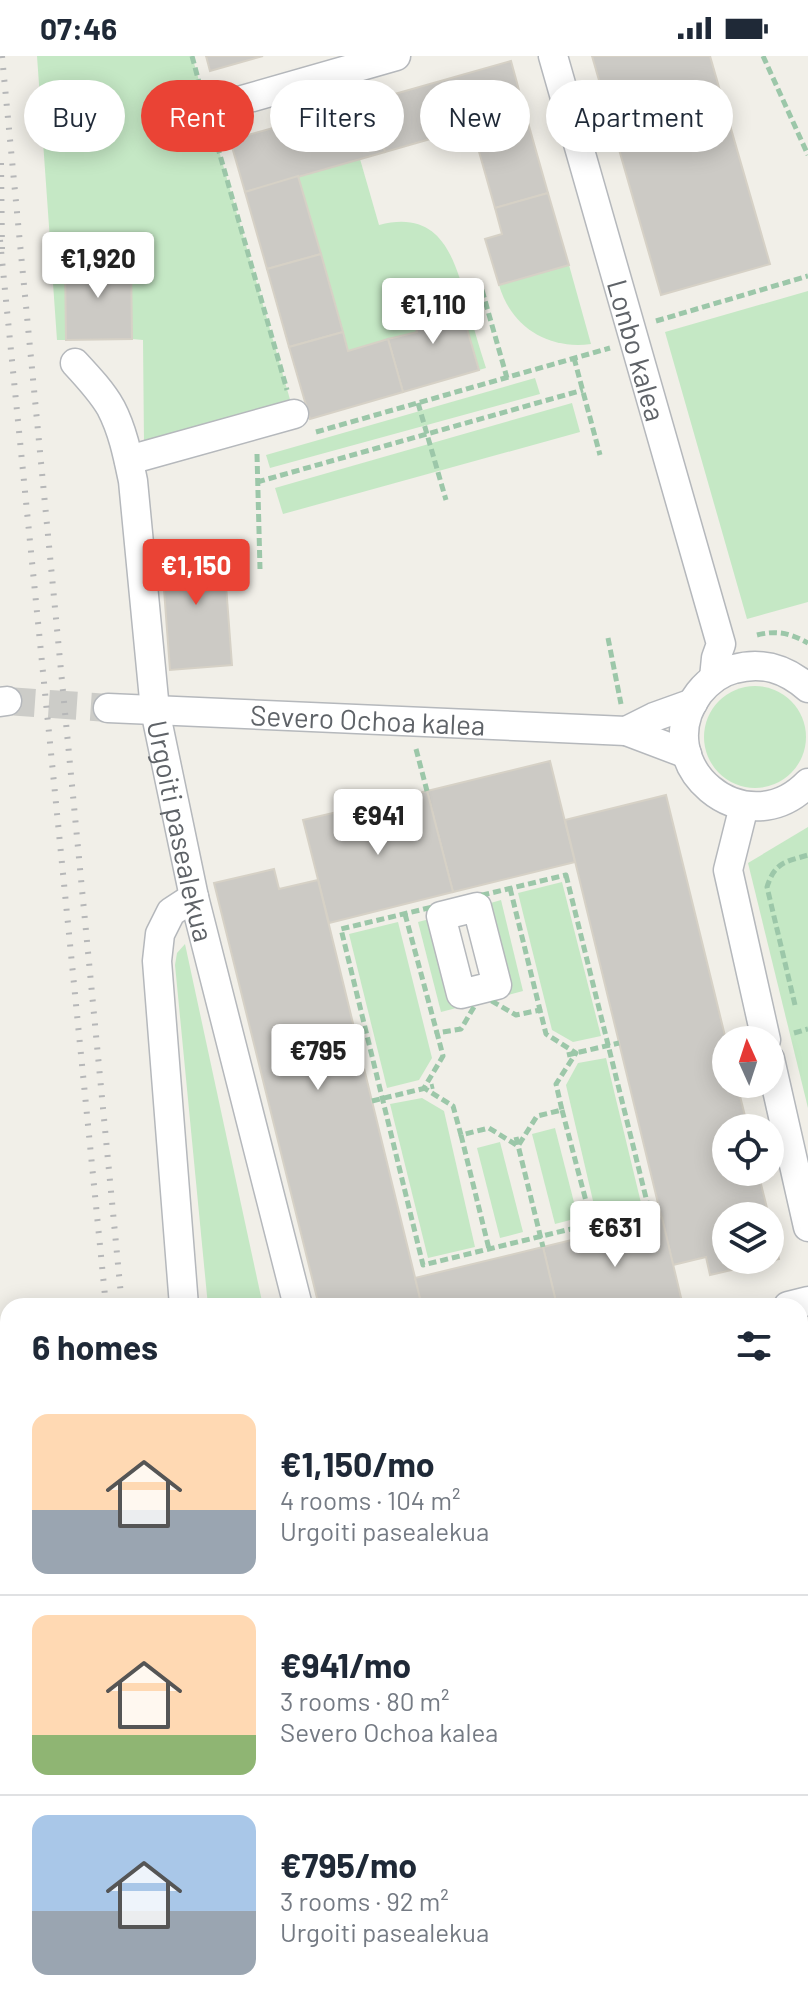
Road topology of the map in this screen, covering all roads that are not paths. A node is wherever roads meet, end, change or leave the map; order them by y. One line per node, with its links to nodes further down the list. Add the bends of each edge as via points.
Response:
1 (396, 56): 3 (street)
2 (553, 56): 7 (street, Lonbo kalea)
3 (254, 97)
4 (75, 363): 6 (street, Urgoiti pasealekua, via 111,407)
5 (294, 414): 6 (street)
6 (129, 460): 13 (street, Urgoiti pasealekua)
7 (721, 644): 8 (street); 9 (street, Lonbo kalea)
8 (746, 666): 9 (street); 10 (street, via 780,669)
9 (714, 678): 11 (street)
10 (808, 688)
11 (693, 703): 14 (street, Severo Ochoa kalea); 15 (street, via 684,734)
12 (108, 708): 13 (street, Severo Ochoa kalea)
13 (155, 710): 14 (street, Severo Ochoa kalea); 18 (street, Urgoiti pasealekua)
14 (626, 731): 15 (street, Severo Ochoa kalea)
15 (687, 754): 17 (street, via 694,773 708,788)
16 (808, 783): 17 (street, via 783,802)
17 (744, 806): 19 (street, via 728,870)
18 (194, 897): 22 (street, via 171,912 160,934 157,961); 23 (street, Urgoiti pasealekua)
19 (763, 1026)
20 (779, 1098): 21 (street)
21 (808, 1227)
22 (183, 1298)
23 (296, 1298)

